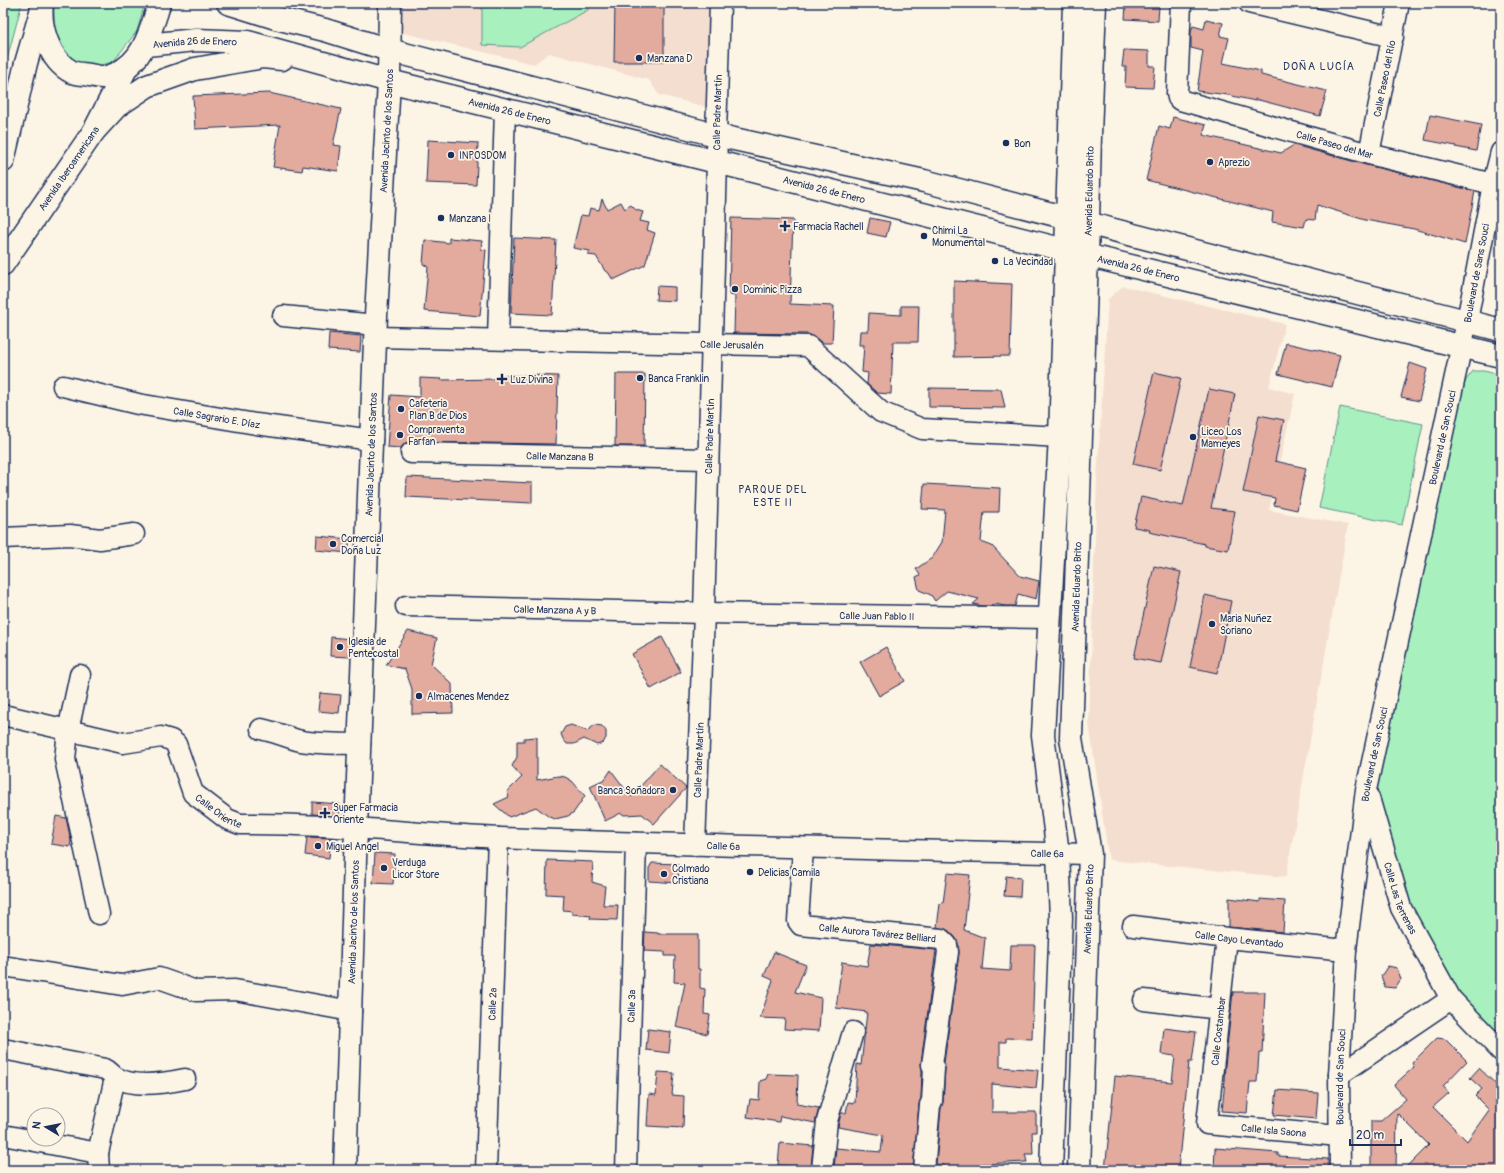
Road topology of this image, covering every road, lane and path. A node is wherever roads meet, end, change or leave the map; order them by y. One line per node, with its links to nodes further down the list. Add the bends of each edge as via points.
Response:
1 (160, 3): 14 (street)
2 (228, 3): 12 (street)
3 (264, 3): 12 (street)
4 (390, 3): 15 (street, Avenida Jacinto de los Santos)
5 (720, 3): 21 (street, Calle Padre Martín)
6 (1074, 3): 27 (street)
7 (1095, 3): 28 (street, Avenida Eduardo Brito)
8 (1181, 3): 23 (street, Calle Paseo del Mar, via 1177,93 1180,100)
9 (1248, 3): 13 (street)
10 (1399, 3): 13 (street, Calle Paseo del Río)
11 (42, 7): 17 (street, via 47,42 56,59 72,72 107,77); 24 (street)
12 (325, 30): 15 (street)
13 (1393, 36): 23 (street, Calle Paseo del Río)
14 (146, 45): 16 (street, Avenida 26 de Enero, via 196,40 248,42); 17 (street)
15 (389, 50): 18 (street, Avenida Jacinto de los Santos); 21 (street)
16 (334, 66): 18 (street, Avenida 26 de Enero); 20 (street, via 263,57 195,69 147,86 117,106)
17 (127, 67): 20 (street, Avenida Iberoamericana)
18 (389, 81): 19 (street, Avenida 26 de Enero); 35 (street, Avenida Jacinto de los Santos)
19 (505, 109): 25 (street, Avenida 26 de Enero); 36 (street)
20 (94, 131): 31 (street, Avenida Iberoamericana)
21 (716, 136): 25 (street, Calle Padre Martín); 27 (street, via 924,181)
22 (1501, 152): 26 (street, Boulevard de Sans Souci)
23 (1369, 154): 26 (street, Calle Paseo del Mar)
24 (3, 161)
25 (717, 162): 29 (street, Avenida 26 de Enero); 37 (street, Calle Padre Martín)
26 (1494, 184): 33 (street, Boulevard de Sans Souci)
27 (1066, 218): 28 (street); 29 (street)
28 (1088, 224): 30 (street, Avenida Eduardo Brito); 33 (street)
29 (1065, 250): 30 (street, Avenida 26 de Enero); 41 (street)
30 (1087, 255): 38 (street, Avenida 26 de Enero); 62 (street, Avenida Eduardo Brito, via 1071,738)
31 (3, 264)
32 (283, 316): 35 (street, Calle Jerusalén)
33 (1467, 321): 34 (street); 38 (street, Boulevard de Sans Souci)
34 (1501, 330)
35 (375, 331): 36 (street, Calle Jerusalén); 42 (street, Avenida Jacinto de los Santos)
36 (498, 339): 37 (street, Calle Jerusalén)
37 (712, 345): 41 (street, Calle Jerusalén, via 808,346 881,412 922,429); 44 (street, Calle Padre Martín)
38 (1461, 346): 39 (street, Avenida 26 de Enero); 55 (street, Boulevard de San Souci)
39 (1501, 356)
40 (63, 386): 42 (street, Calle Sagrario E. Díaz, via 145,405)
41 (1060, 437): 49 (street)
42 (372, 440): 54 (street, Avenida Jacinto de los Santos)
43 (411, 453): 44 (street, Calle Manzana B)
44 (708, 459): 48 (street, Calle Padre Martín)
45 (134, 534): 46 (street, via 100,539 70,535)
46 (3, 538)
47 (406, 606): 48 (street, Calle Manzana A y B)
48 (704, 613): 49 (street, Calle Juan Pablo II); 59 (street, Calle Padre Martín)
49 (1049, 618): 61 (street, via 1043,735)
50 (80, 676): 53 (street)
51 (3, 715): 53 (street, Calle Oriente)
52 (261, 729): 54 (street, via 297,740)
53 (68, 731): 56 (street, Calle Oriente, via 122,743 161,737 171,740 176,744 193,793 227,819 240,824); 63 (street, via 65,759)
54 (360, 744): 56 (street, Avenida Jacinto de los Santos)
55 (1366, 790): 66 (street, Boulevard de San Souci); 68 (street, Calle Las Terrenas, via 1401,908)
56 (356, 829): 57 (street, Calle 6a); 71 (street, Avenida Jacinto de los Santos)
57 (498, 838): 58 (street, Calle 6a); 83 (street, Calle 2a)
58 (636, 843): 59 (street, Calle 6a); 84 (street, Calle 3a)
59 (695, 845): 60 (street, Calle 6a)
60 (803, 849): 61 (street, Calle 6a); 86 (street, Calle Aurora Tavárez Belliard, via 798,921 801,926 941,939 947,945 932,1065 932,1101)
61 (1058, 854): 62 (street, Calle 6a); 87 (street, via 1061,918)
62 (1090, 854): 88 (street, Avenida Eduardo Brito)
63 (99, 914)
64 (1133, 926): 65 (street, Calle Cayo Levantado)
65 (1227, 938): 66 (street, Calle Cayo Levantado); 70 (street, Calle Costambar)
66 (1346, 950): 75 (street, Boulevard de San Souci)
67 (3, 966): 71 (street, via 122,985 159,978 196,991 235,990)
68 (1451, 999): 74 (street, Calle Las Terrenas); 75 (street)
69 (1144, 1000): 70 (street)
70 (1220, 1010): 78 (street, Calle Costambar)
71 (351, 1011): 82 (street, Avenida Jacinto de los Santos)
72 (853, 1032): 85 (street, via 827,1121)
73 (3, 1049): 76 (street, via 105,1069)
74 (1501, 1051)
75 (1339, 1075): 80 (street, Boulevard de San Souci)
76 (115, 1078): 77 (street, via 125,1082 142,1083 165,1083); 81 (street)
77 (185, 1079)
78 (1207, 1124): 80 (street, Calle Isla Saona)
79 (3, 1135): 81 (street)
80 (1339, 1136): 89 (street, Boulevard de San Souci)
81 (99, 1161)
82 (346, 1170)
83 (486, 1170)
84 (626, 1170)
85 (822, 1170)
86 (924, 1170)
87 (1051, 1170)
88 (1079, 1170)
89 (1340, 1170)

